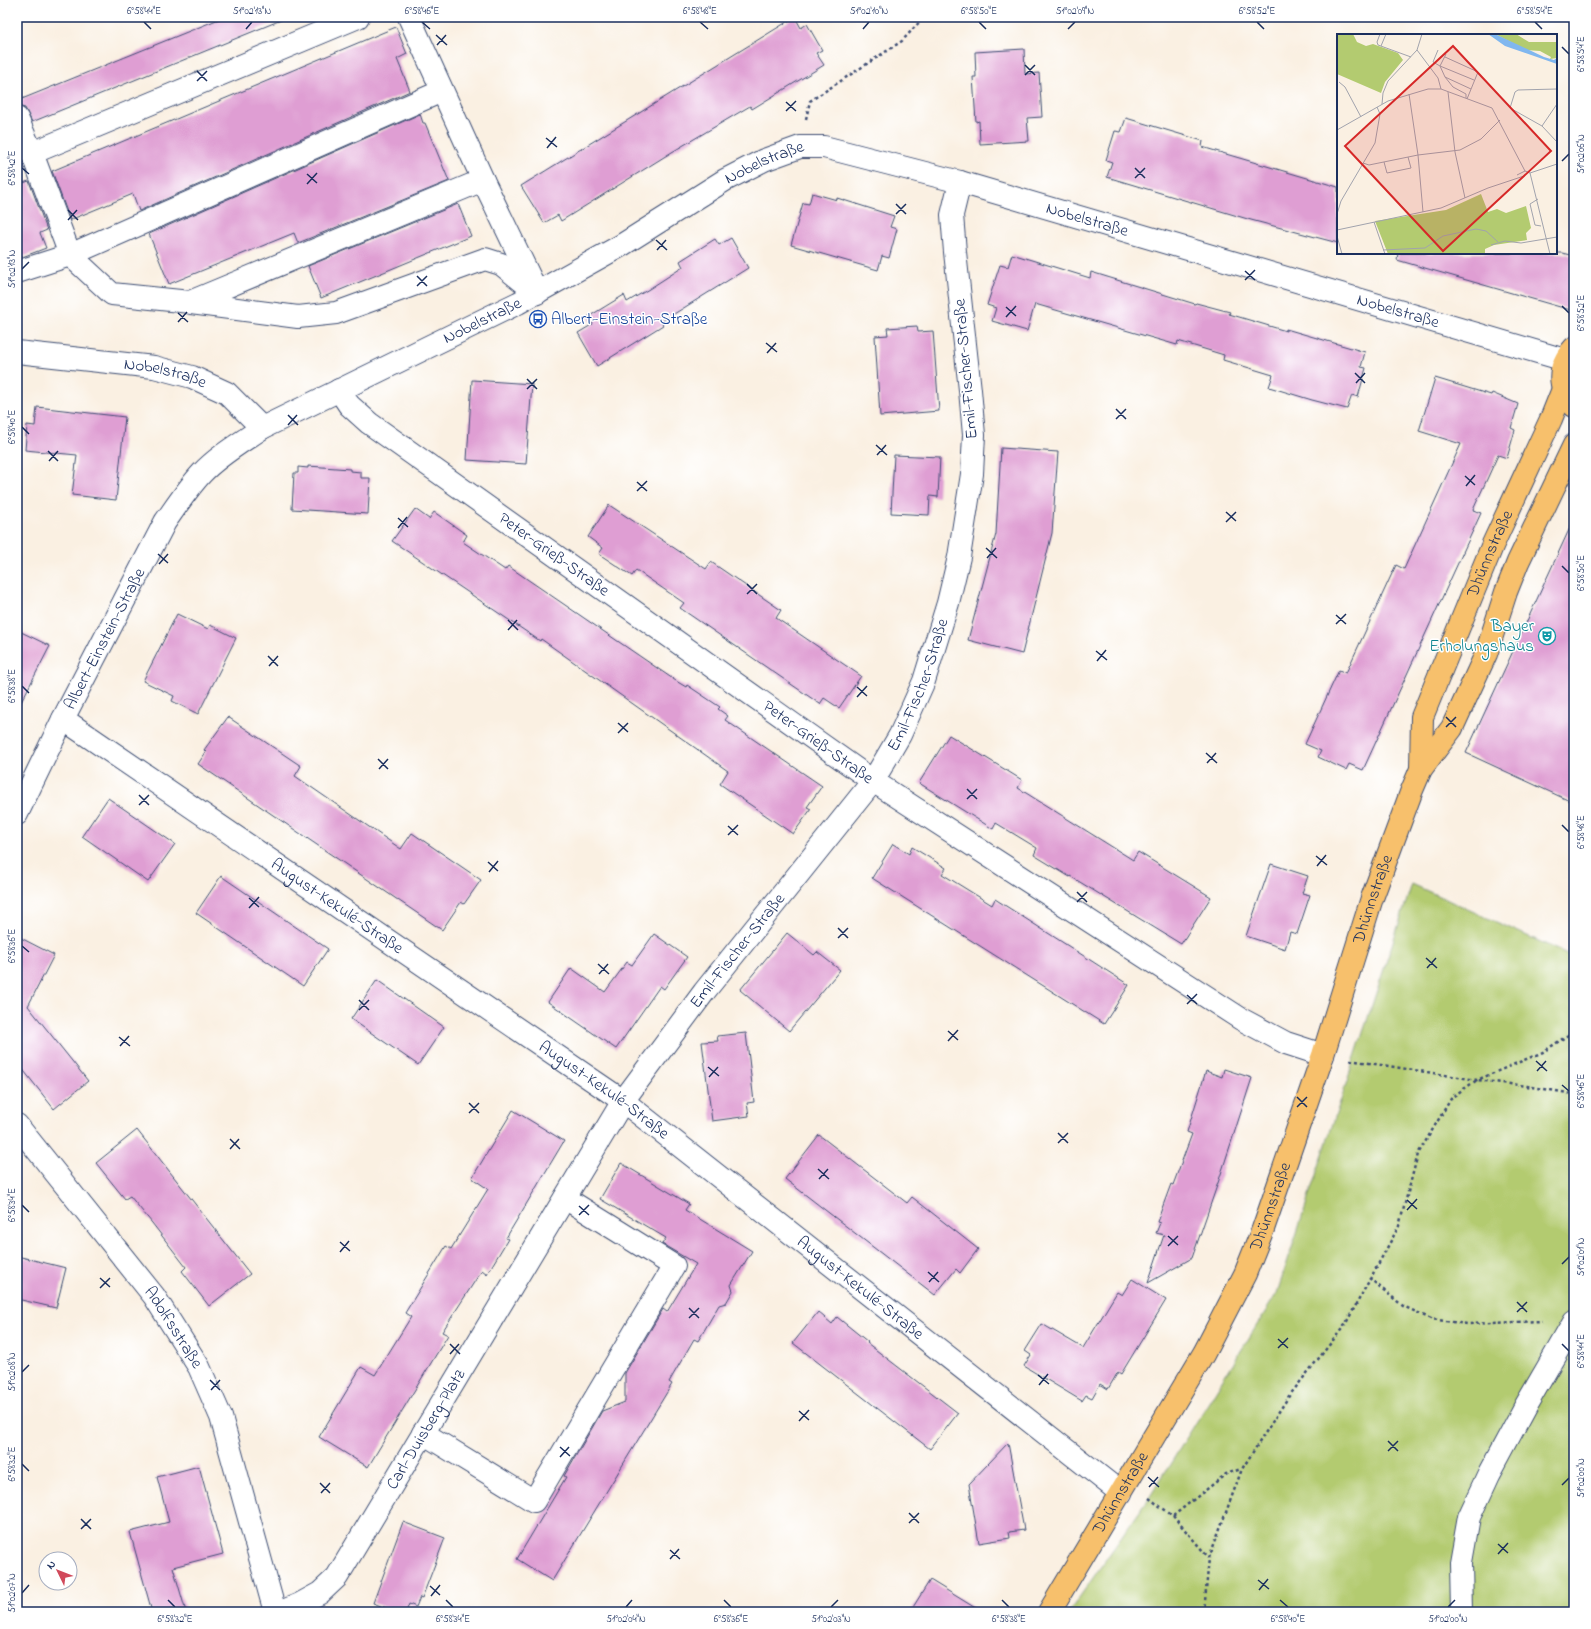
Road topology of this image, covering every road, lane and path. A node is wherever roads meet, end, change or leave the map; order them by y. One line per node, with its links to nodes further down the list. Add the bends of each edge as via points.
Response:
1 (358, 17): 7 (street)
2 (410, 17): 4 (street)
3 (924, 17): 6 (path, via 902,41 810,101)
4 (442, 91): 8 (street); 10 (street)
5 (17, 118): 7 (street)
6 (800, 147): 9 (street, Nobelstraße, via 830,148); 12 (street, Nobelstraße, via 764,160 725,180 622,245)
7 (32, 153): 10 (street)
8 (483, 180): 12 (street); 13 (street)
9 (960, 182): 15 (street, Nobelstraße); 22 (street, Emil-Fischer-Straße, via 952,215 974,434 972,474 959,557 924,681 900,735)
10 (70, 255): 11 (street); 13 (street, via 112,294)
11 (17, 272)
12 (537, 293): 13 (street, via 501,264 484,259 336,313 298,317); 16 (street, Nobelstraße)
13 (190, 302)
14 (17, 352): 18 (street, Nobelstraße, via 154,367 192,377 227,393)
15 (1569, 354): 17 (main road, Nobelstraße, via 1561,375)
16 (339, 390): 18 (street, Nobelstraße); 22 (street, Peter-Grieß-Straße, via 349,405 369,423)
17 (1568, 398): 21 (main road, Dhünnstraße, via 1551,419 1493,544 1422,716)
18 (262, 428): 20 (street, Albert-Einstein-Straße, via 203,472 165,522)
19 (1574, 445): 21 (main road, Dhünnstraße, via 1518,562 1486,654 1452,728)
20 (63, 718): 23 (street, Albert-Einstein-Straße); 28 (street, August-Kekulé-Straße)
21 (1421, 769): 25 (main road, Dhünnstraße, via 1372,898)
22 (873, 781): 25 (street, Peter-Grieß-Straße, via 1241,1019 1286,1043); 28 (street, Emil-Fischer-Straße, via 704,992)
23 (17, 814)
24 (1574, 1031): 26 (path, via 1543,1052)
25 (1323, 1056): 26 (path); 36 (main road, Dhünnstraße, via 1245,1274 1204,1353)
26 (1478, 1080): 27 (path); 31 (path, via 1452,1097 1418,1154 1399,1226)
27 (1574, 1094)
28 (623, 1101): 30 (street, Carl-Duisberg-Platz); 36 (street, August-Kekulé-Straße)
29 (17, 1125): 39 (street, Adolfsstraße, via 154,1296 199,1367 221,1417)
30 (565, 1198): 34 (street, Carl-Duisberg-Platz); 34 (street, via 674,1266 534,1500)
31 (1369, 1278): 32 (path, via 1403,1306 1431,1319 1467,1324); 35 (path, via 1345,1325 1289,1396)
32 (1543, 1321)
33 (1574, 1322): 43 (street, via 1522,1412 1469,1517 1461,1562)
34 (423, 1433): 40 (street, Carl-Duisberg-Platz, via 337,1577 320,1593)
35 (1242, 1469): 37 (path, via 1226,1474); 38 (path)
36 (1121, 1493): 37 (path, via 1149,1498); 41 (main road, Dhünnstraße)
37 (1173, 1516): 38 (path)
38 (1209, 1558): 42 (path)
39 (275, 1612)
40 (281, 1612)
41 (1049, 1612)
42 (1204, 1612)
43 (1462, 1612)

